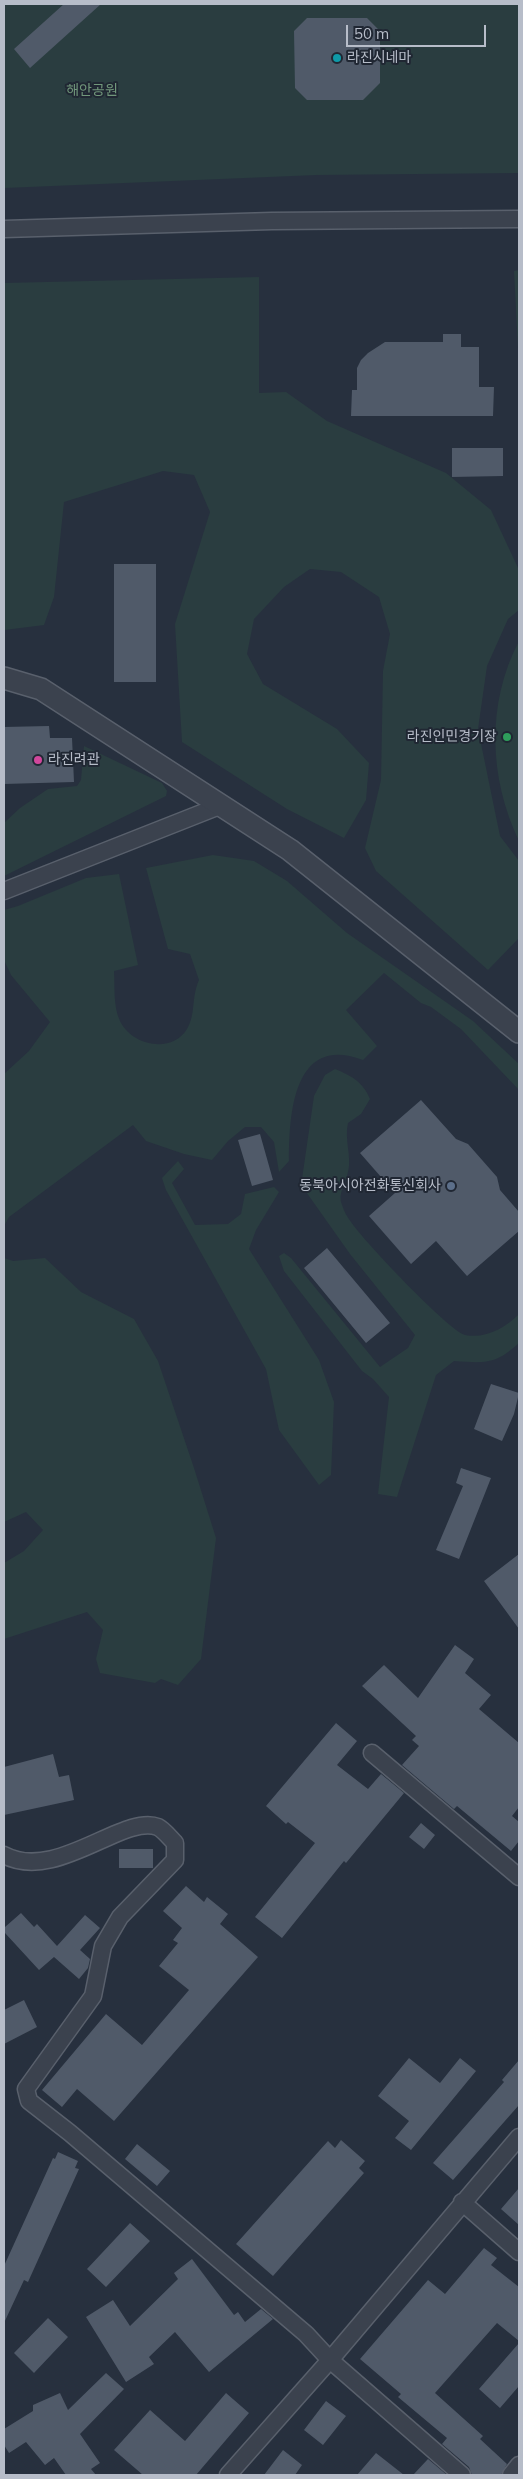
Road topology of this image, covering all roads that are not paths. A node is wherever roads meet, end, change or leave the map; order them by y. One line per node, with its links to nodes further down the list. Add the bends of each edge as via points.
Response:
1 (519, 219): 2 (street, via 272,221)
2 (4, 229)
3 (4, 678): 4 (street, via 42,689)
4 (222, 805): 5 (street); 6 (street, via 290,850)
5 (4, 891)
6 (519, 1032)
7 (372, 1753): 9 (street)
8 (4, 1855): 13 (street, via 16,1862 50,1860 92,1846 136,1825 158,1827 175,1843 175,1860 120,1917 103,1946 93,1996 26,2089 29,2102 70,2133 306,2334)
9 (519, 1877)
10 (519, 2137): 11 (street)
11 (462, 2202): 12 (street); 13 (street)
12 (519, 2252)
13 (330, 2360): 15 (street); 16 (street)
14 (519, 2465): 17 (street)
15 (228, 2475)
16 (462, 2475)
17 (511, 2475)

